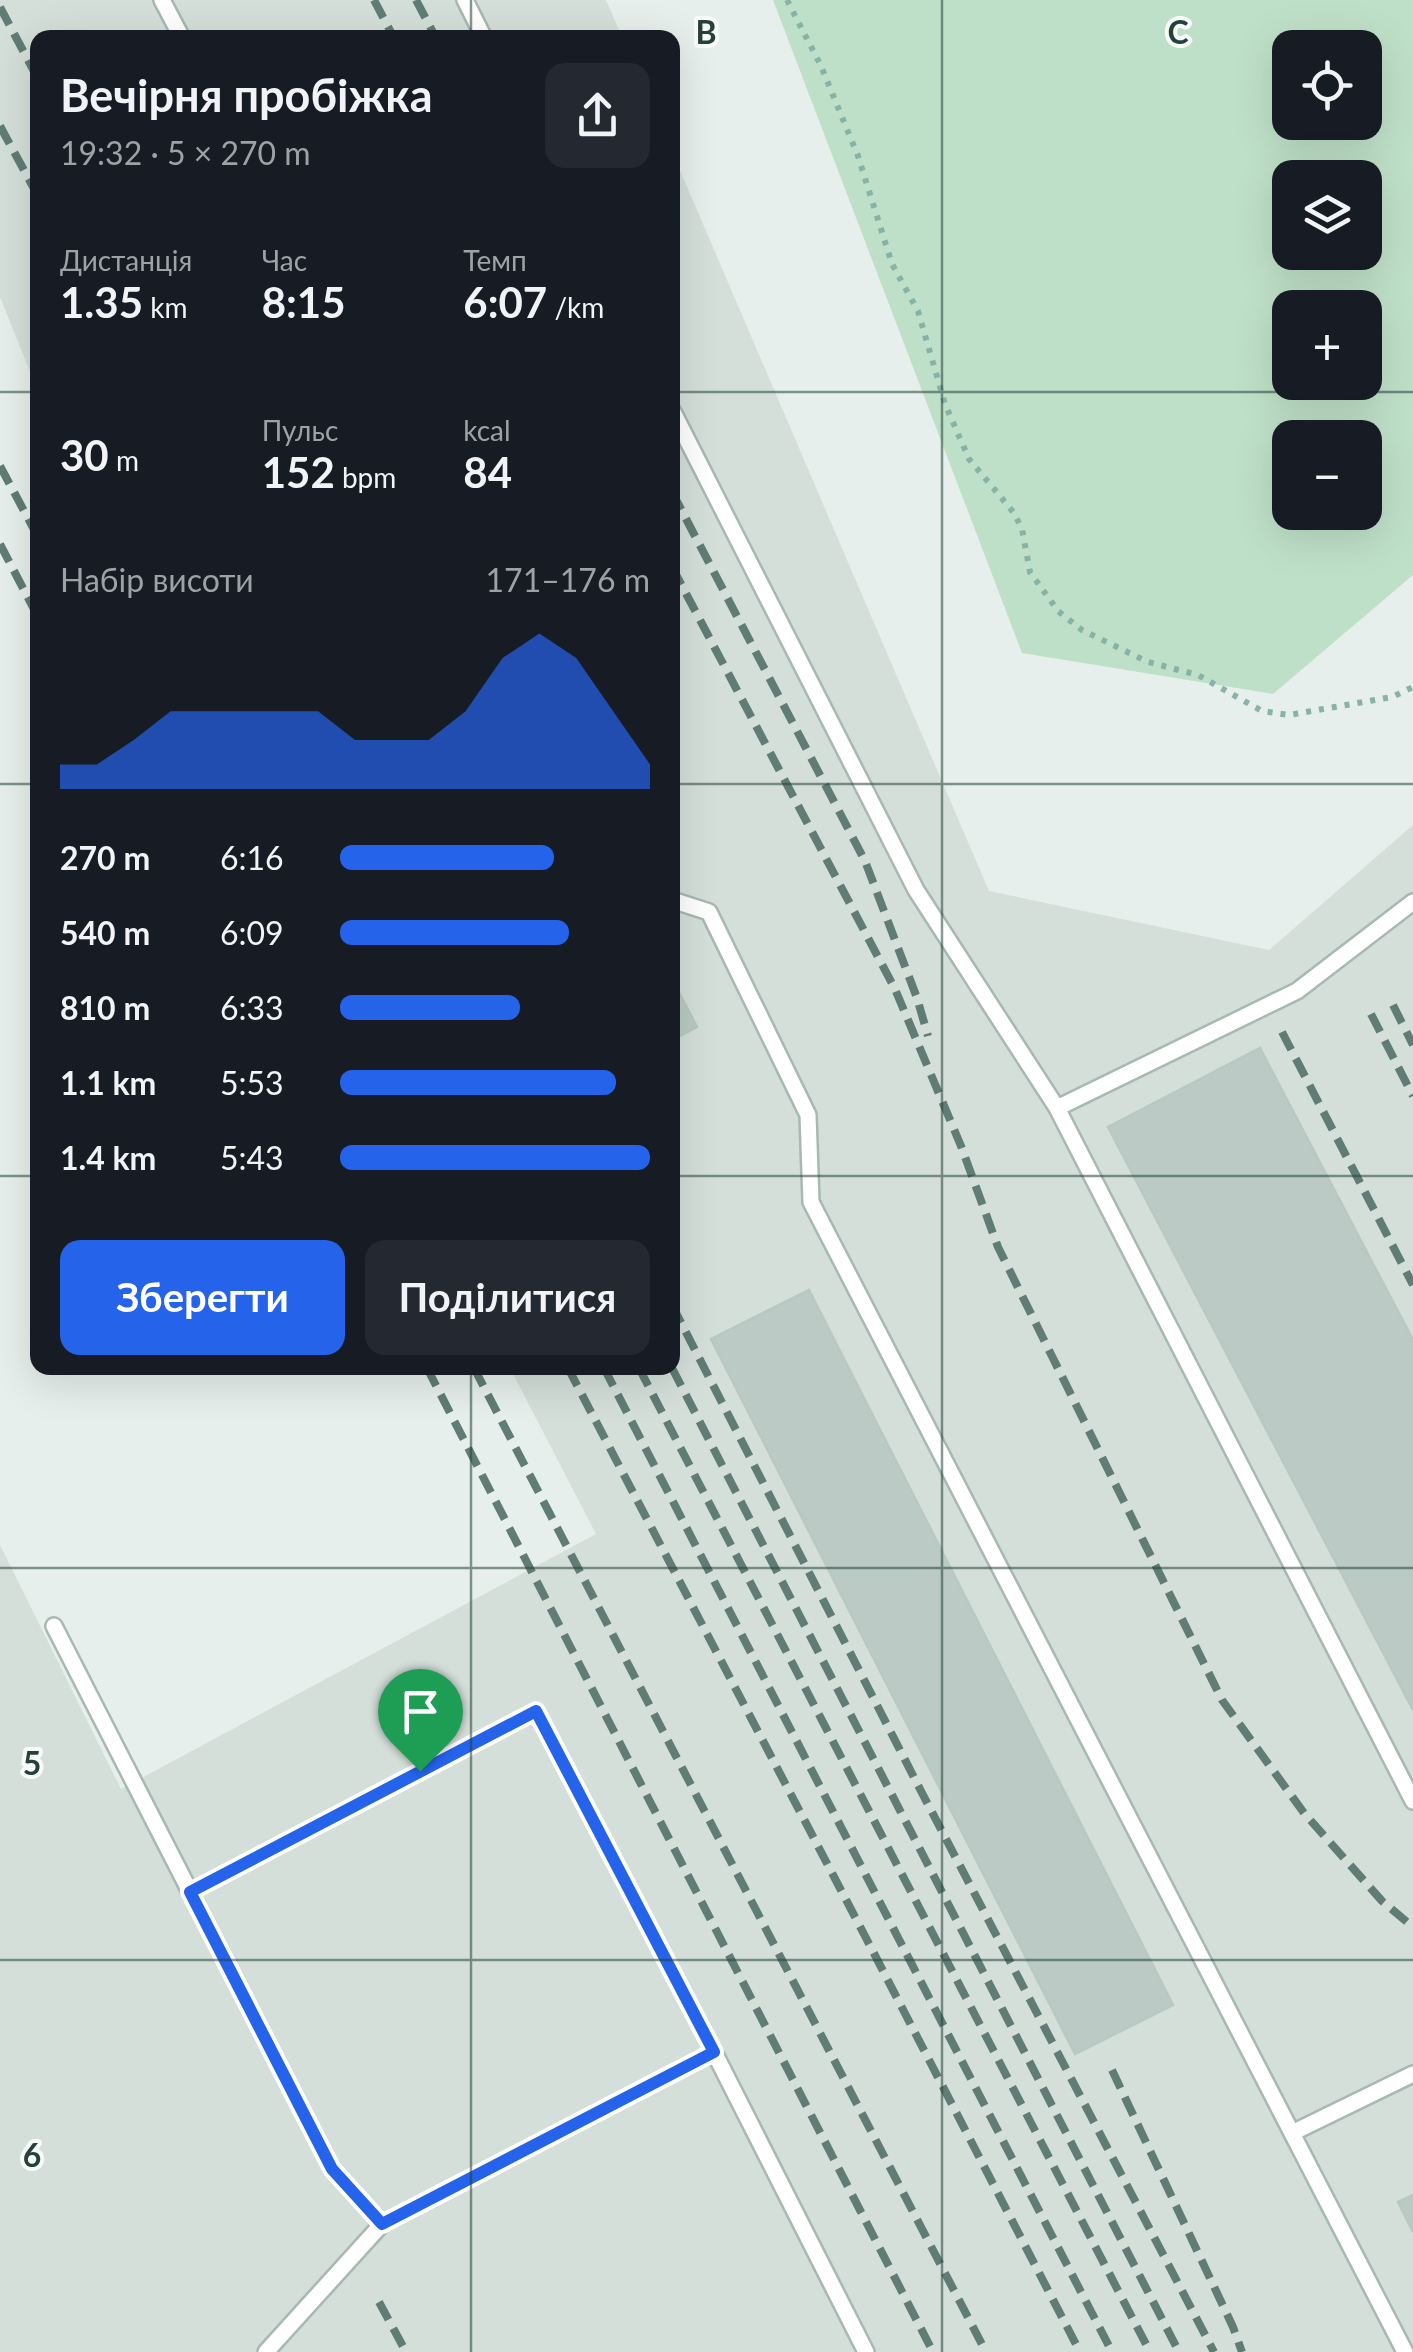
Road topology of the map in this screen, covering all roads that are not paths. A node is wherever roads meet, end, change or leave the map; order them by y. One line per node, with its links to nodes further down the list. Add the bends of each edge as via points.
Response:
1 (162, 0): 3 (lane)
2 (465, 0): 4 (lane)
3 (178, 30)
4 (480, 30)
5 (680, 426): 8 (lane, via 916,890)
6 (1413, 902): 8 (lane, via 1296,990)
7 (680, 903): 14 (lane, via 709,912 808,1115 811,1202)
8 (1056, 1108): 10 (lane)
9 (54, 1626): 11 (lane)
10 (1413, 1801)
11 (190, 1892): 12 (lane, via 536,1711); 15 (lane, via 332,2169)
12 (714, 2052): 15 (lane); 17 (lane)
13 (1413, 2074): 14 (lane)
14 (1292, 2133): 18 (lane)
15 (382, 2224): 16 (lane)
16 (266, 2352)
17 (866, 2352)
18 (1405, 2352)

